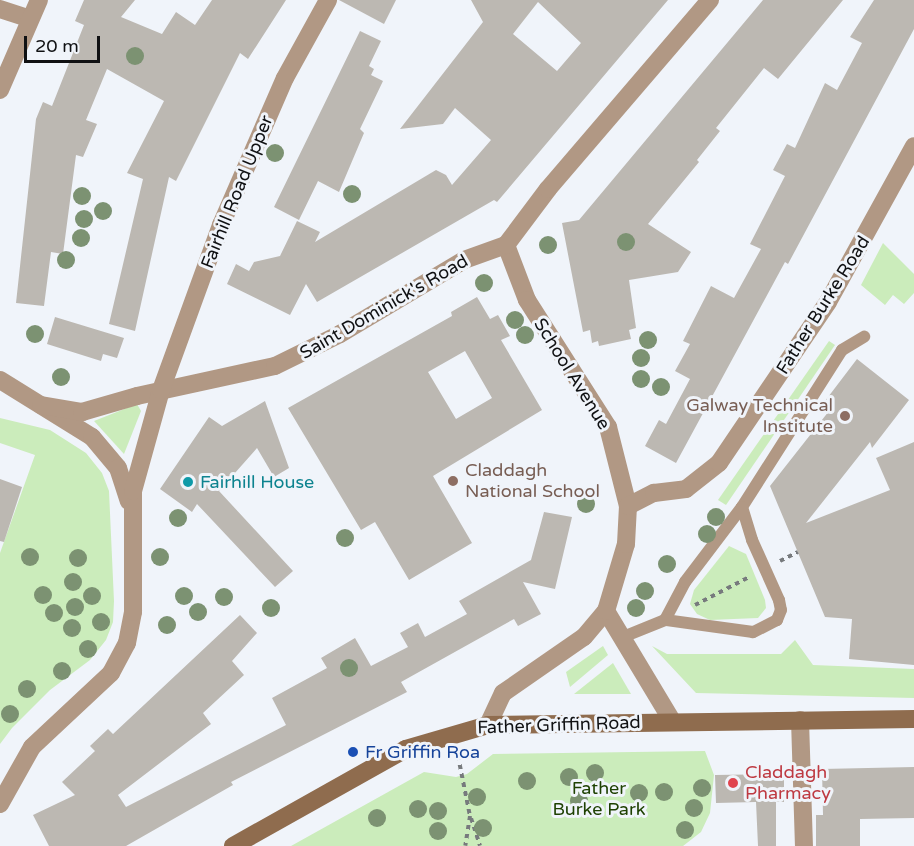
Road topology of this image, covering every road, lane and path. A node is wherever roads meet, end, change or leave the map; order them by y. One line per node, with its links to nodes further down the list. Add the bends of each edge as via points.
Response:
1 (39, 0): 5 (street)
2 (328, 0): 11 (street, Fairhill Road Upper, via 285,78 234,196)
3 (710, 0): 8 (street, via 548,189)
4 (0, 9): 5 (street)
5 (28, 18): 6 (street)
6 (0, 90)
7 (914, 146): 13 (street, Father Burke Road, via 828,302 719,463 686,489 654,493)
8 (506, 245): 11 (street, Saint Dominick's Road, via 464,260 288,362); 13 (street, School Avenue, via 527,300 608,427)
9 (864, 337): 14 (lane, via 842,350)
10 (0, 380): 12 (street)
11 (161, 390): 12 (street, Saint Dominick's Road, via 82,412); 15 (street, Fairhill Road Upper, via 136,471)
12 (41, 405): 15 (street, via 81,428 101,447 122,478)
13 (628, 506): 18 (street, via 626,544)
14 (742, 507): 17 (lane); 19 (lane, via 685,582)
15 (131, 511): 26 (street, via 133,612 128,643 111,672 32,747)
16 (798, 552): 17 (path)
17 (765, 569): 19 (path); 19 (lane, via 781,610 765,629 719,630)
18 (606, 610): 20 (street); 24 (street, via 584,636 503,693)
19 (664, 620): 20 (lane)
20 (622, 636): 23 (street)
21 (914, 719): 22 (main road, Father Griffin Road)
22 (800, 720): 23 (main road, Father Griffin Road); 31 (street)
23 (672, 721): 24 (main road, Father Griffin Road)
24 (488, 724): 25 (main road, Father Griffin Road)
25 (450, 733): 27 (path, via 460,761); 28 (main road, Father Griffin Road, via 406,749)
26 (0, 804)
27 (470, 816): 29 (path); 30 (path)
28 (233, 846)
29 (465, 846)
30 (480, 846)
31 (804, 846)

